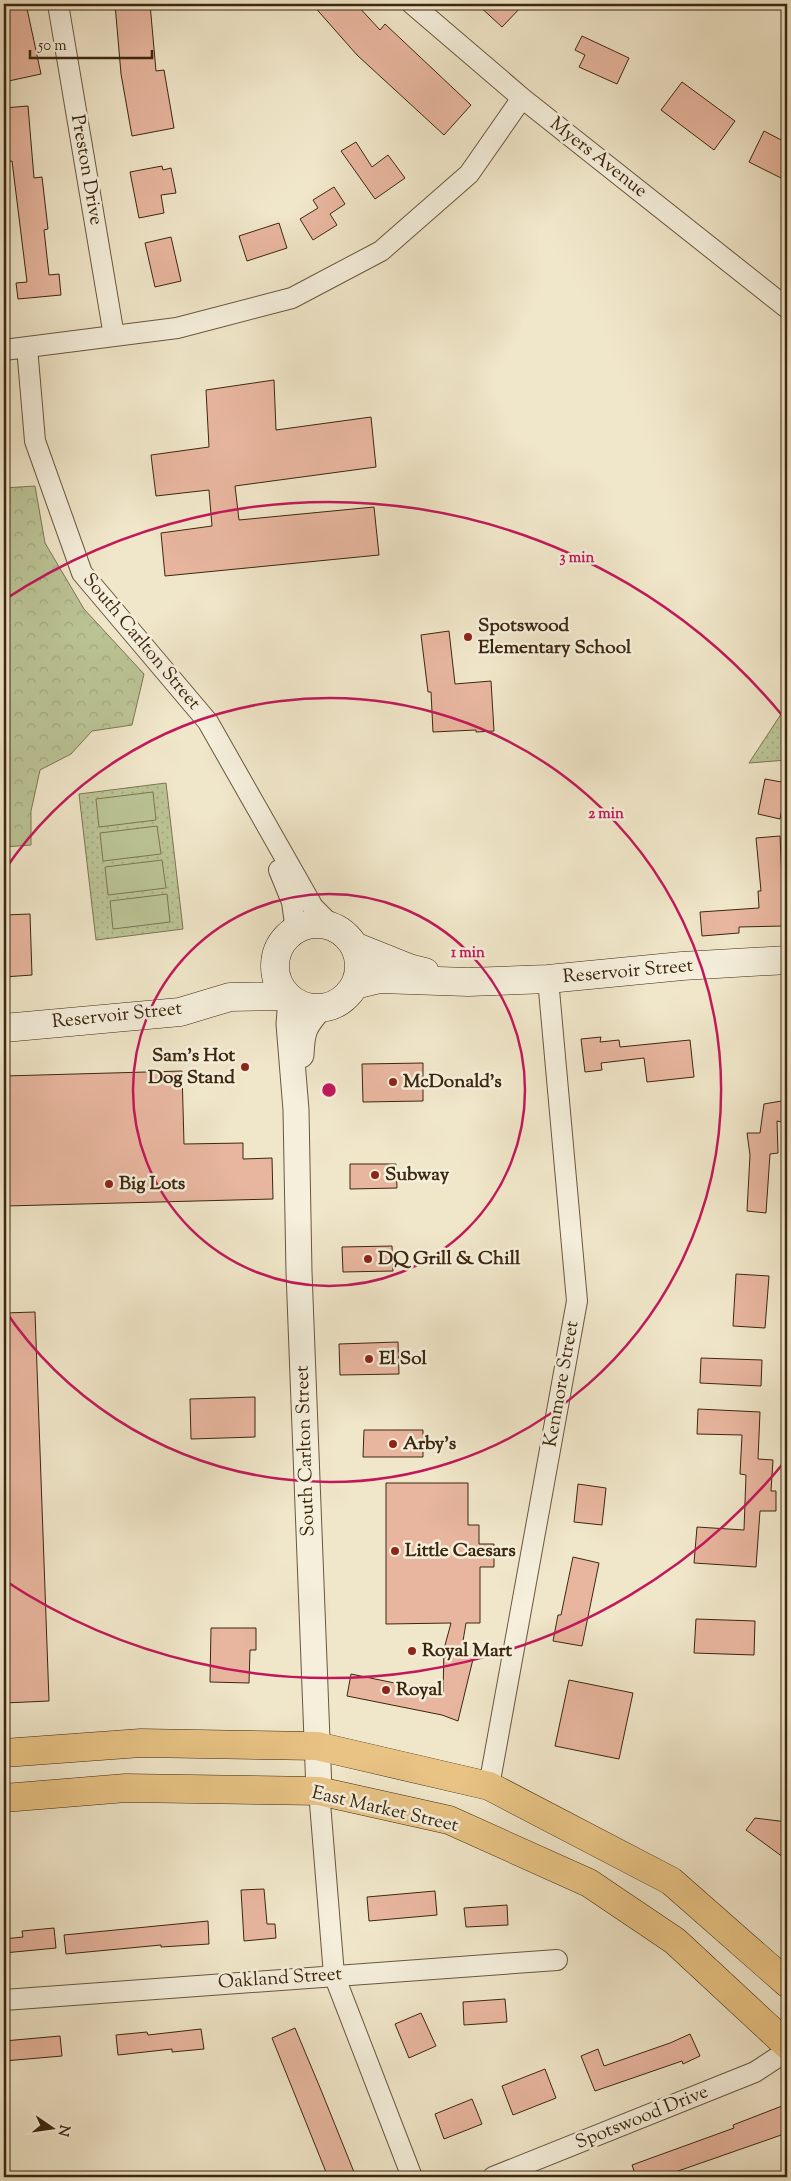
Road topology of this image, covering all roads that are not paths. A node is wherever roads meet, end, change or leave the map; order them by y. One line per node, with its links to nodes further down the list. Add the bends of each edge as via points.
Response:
1 (58, 4): 5 (street, Preston Drive)
2 (412, 4): 3 (street, Myers Avenue)
3 (522, 98): 4 (street, Myers Avenue); 5 (street, via 469,174 382,251 292,298 177,328)
4 (787, 308)
5 (114, 336): 6 (street)
6 (27, 347): 7 (street); 8 (street, South Carlton Street, via 35,441 82,573 208,722)
7 (4, 350)
8 (258, 809): 9 (street, South Carlton Street, via 292,902); 10 (street, South Carlton Street, via 313,907)
9 (296, 931): 10 (main road, via 321,925); 12 (main road, via 278,951)
10 (344, 937): 14 (main road, Reservoir Street, via 409,968); 15 (main road, via 358,959)
11 (787, 960): 13 (main road, Reservoir Street)
12 (276, 964): 16 (main road, Reservoir Street); 17 (main road, via 279,983)
13 (548, 979): 14 (main road, Reservoir Street); 23 (street, Kenmore Street, via 577,1301)
14 (468, 982): 15 (main road, Reservoir Street, via 380,979)
15 (355, 986): 18 (main road, via 334,1005)
16 (230, 997): 17 (main road, Reservoir Street); 19 (main road, Reservoir Street, via 180,1012)
17 (289, 997): 18 (main road, via 310,1008); 20 (street, South Carlton Street)
18 (320, 1008): 20 (street, South Carlton Street, via 302,1034)
19 (4, 1028)
20 (296, 1110): 21 (street, South Carlton Street)
21 (317, 1746): 22 (main road, via 142,1743); 23 (main road); 24 (street, South Carlton Street)
22 (4, 1752)
23 (488, 1786): 28 (main road, via 671,1881)
24 (319, 1791): 25 (main road, East Market Street, via 126,1788); 27 (street); 30 (main road, East Market Street, via 449,1820 589,1883 675,1941)
25 (4, 1798)
26 (557, 1960): 27 (street, Oakland Street)
27 (334, 1975): 29 (street, Oakland Street); 32 (street)
28 (787, 1983)
29 (4, 2000)
30 (787, 2045)
31 (787, 2051): 33 (street, Spotswood Drive, via 755,2072)
32 (412, 2177)
33 (493, 2177)

